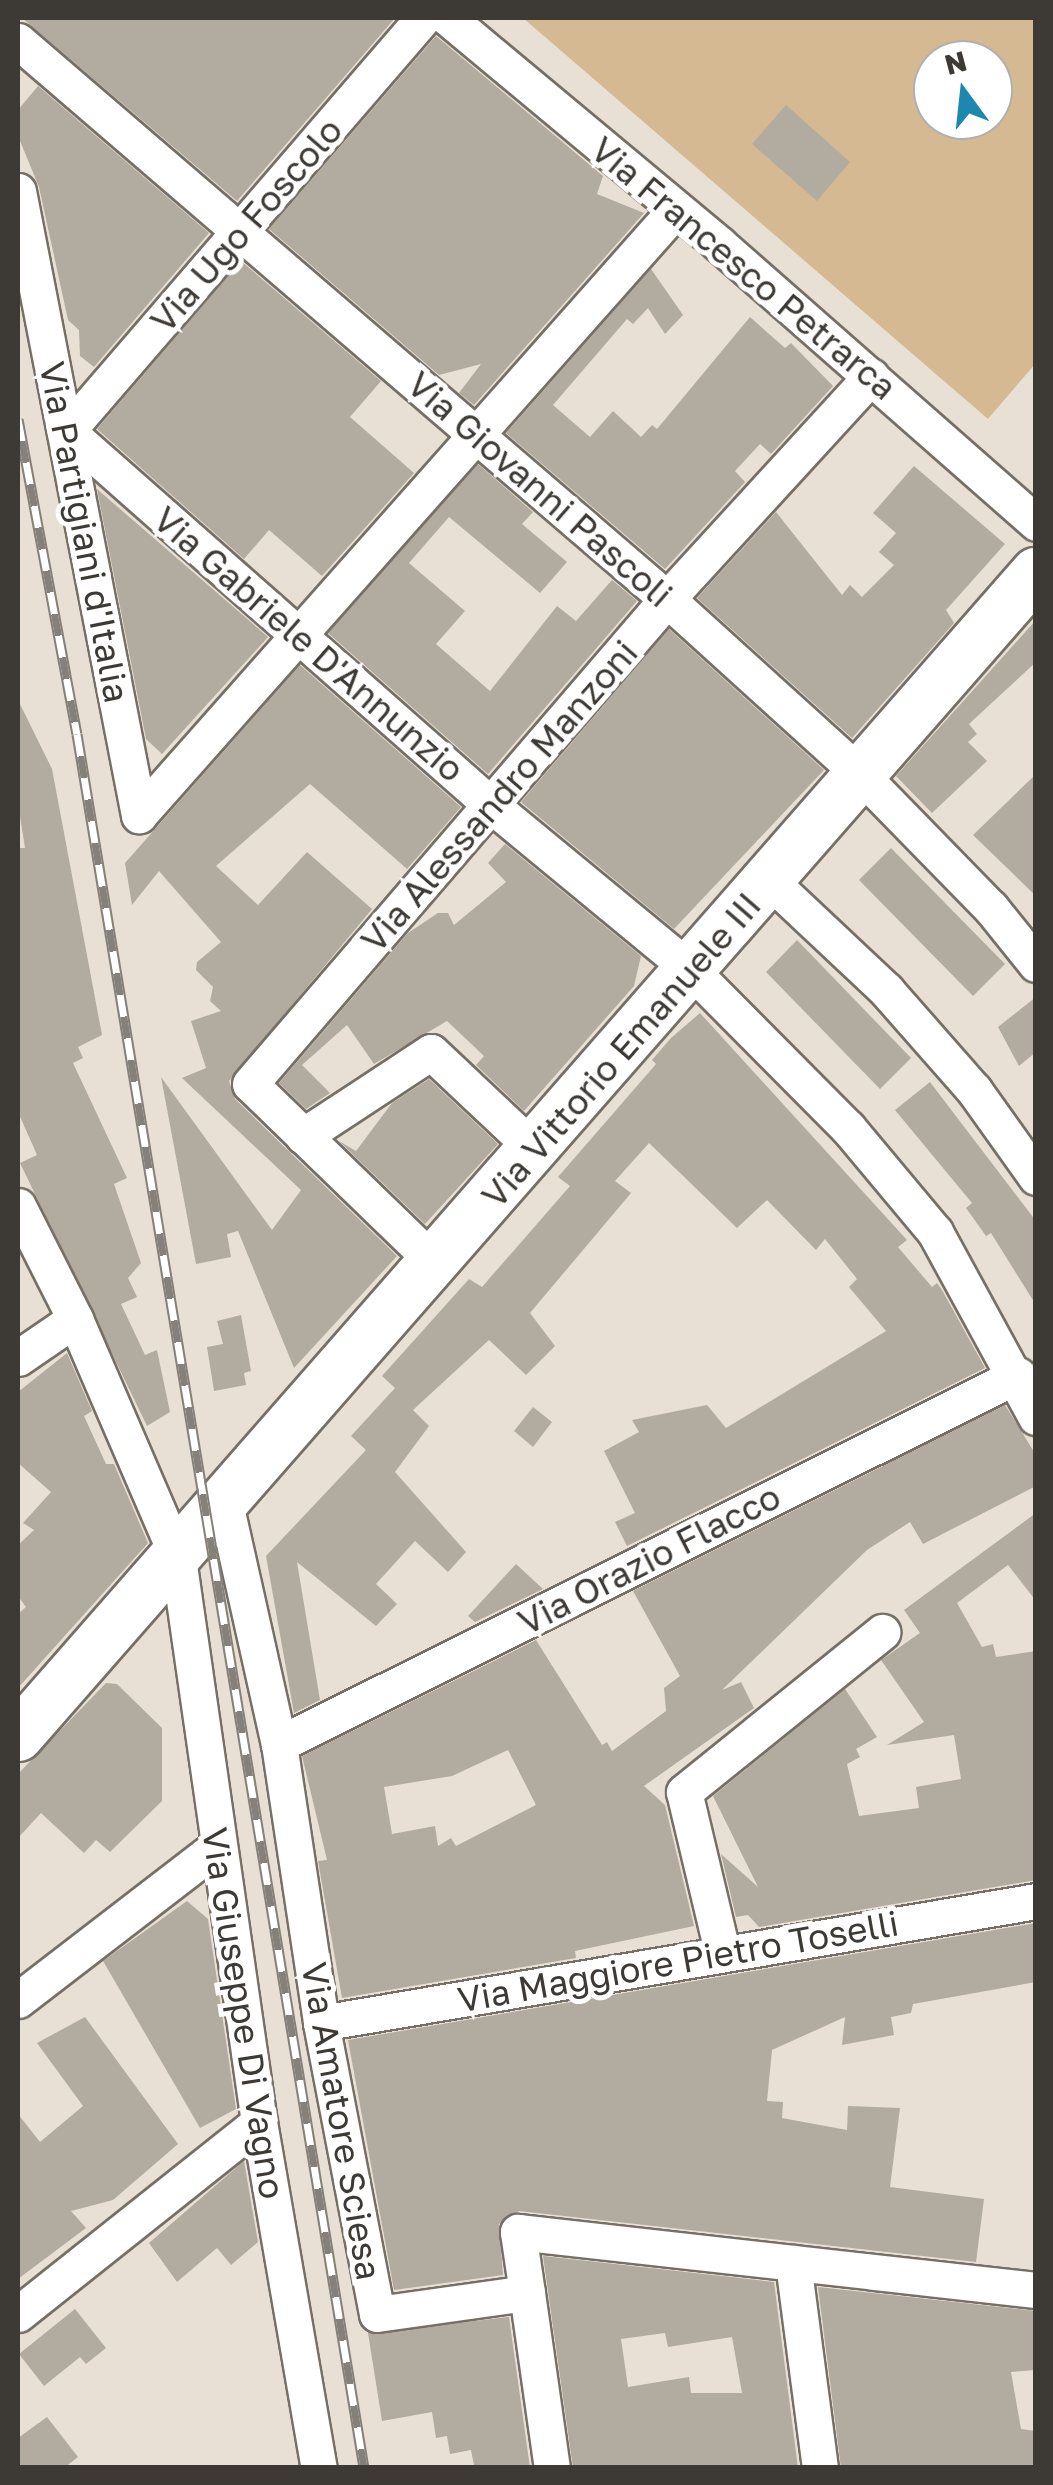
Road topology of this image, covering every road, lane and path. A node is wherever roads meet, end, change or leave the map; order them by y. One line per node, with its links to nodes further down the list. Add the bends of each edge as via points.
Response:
1 (423, 18): 6 (street, Via Ugo Foscolo)
2 (448, 18): 5 (street, Via Francesco Petrarca)
3 (18, 41): 6 (street, Via Giovanni Pascoli)
4 (18, 191): 8 (street, Via Partigiani d'Italia)
5 (676, 209): 7 (street, Via Francesco Petrarca); 9 (street)
6 (242, 230): 8 (street, Via Ugo Foscolo); 9 (street, Via Giovanni Pascoli)
7 (871, 376): 10 (street, Via Francesco Petrarca); 12 (street, Via Alessandro Manzoni)
8 (67, 431): 13 (street, Via Gabriele D'Annunzio); 13 (street, Via Partigiani d'Italia, via 139,815)
9 (476, 436): 12 (street, Via Giovanni Pascoli); 13 (street)
10 (1036, 522)
11 (1036, 572): 14 (street, Via Vittorio Emanuele III)
12 (667, 599): 14 (street, Via Giovanni Pascoli); 15 (street, Via Alessandro Manzoni)
13 (297, 632): 15 (street, Via Gabriele D'Annunzio)
14 (861, 776): 16 (street, Via Vittorio Emanuele III); 17 (street, Via Giovanni Pascoli, via 991,908)
15 (492, 806): 18 (street, Via Gabriele D'Annunzio); 19 (street, Via Alessandro Manzoni, via 250,1084)
16 (769, 880): 18 (street, Via Vittorio Emanuele III); 21 (street, via 886,990 974,1090)
17 (1036, 964)
18 (691, 970): 20 (street, Via Vittorio Emanuele III); 27 (street, Via Gabriele D'Annunzio, via 848,1128 935,1232)
19 (303, 1136): 20 (street, via 431,1052); 24 (street)
20 (534, 1150): 24 (street, Via Vittorio Emanuele III)
21 (1036, 1177)
22 (18, 1206): 23 (street)
23 (24, 1247): 25 (street)
24 (435, 1263): 29 (street, Via Vittorio Emanuele III)
25 (75, 1319): 26 (street); 29 (street)
26 (18, 1358)
27 (1018, 1375): 28 (street, Via Gabriele D'Annunzio); 32 (street, Via Orazio Flacco)
28 (1036, 1417)
29 (203, 1529): 31 (street, Via Vittorio Emanuele III); 32 (street, Via Amatore Sciesa); 33 (street, Via Giuseppe Di Vagno)
30 (882, 1632): 35 (street, via 684,1792)
31 (18, 1736)
32 (279, 1744): 37 (street, Via Amatore Sciesa)
33 (218, 1846): 36 (street); 38 (street, Via Giuseppe Di Vagno)
34 (1036, 1901): 35 (street, Via Maggiore Pietro Toselli)
35 (722, 1951): 37 (street, Via Maggiore Pietro Toselli)
36 (18, 2000)
37 (321, 2022): 41 (street, Via Amatore Sciesa, via 377,2314)
38 (259, 2122): 42 (street); 43 (street, Via Giuseppe Di Vagno)
39 (794, 2263): 40 (street); 41 (street, via 518,2232); 45 (street)
40 (1036, 2290)
41 (527, 2293): 44 (street)
42 (18, 2314)
43 (319, 2468)
44 (552, 2468)
45 (820, 2468)

